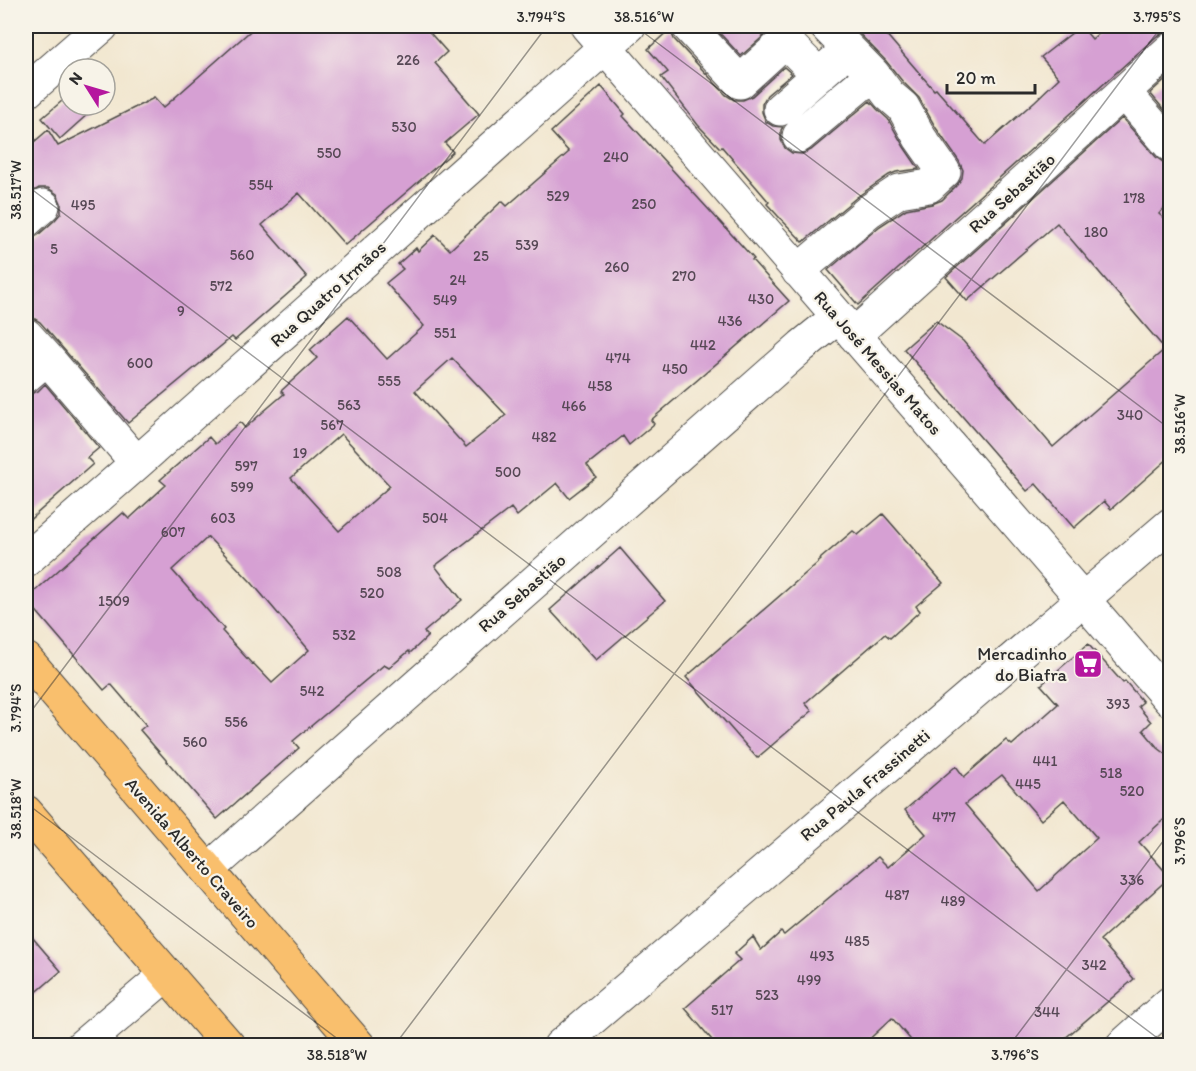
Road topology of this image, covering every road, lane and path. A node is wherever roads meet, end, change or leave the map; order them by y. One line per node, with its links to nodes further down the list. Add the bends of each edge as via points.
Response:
1 (102, 26): 9 (street)
2 (688, 26): 8 (street, via 740,82 785,41)
3 (826, 26): 5 (street)
4 (607, 32): 14 (street, Rua José Messias Matos); 17 (street, Rua Quatro Irmãos)
5 (849, 49): 7 (street); 8 (street)
6 (1170, 50): 10 (street, Rua Sebastião)
7 (873, 74): 12 (street); 14 (street, via 903,107 944,172 928,186 899,191 868,210)
8 (819, 75): 11 (street)
9 (26, 92)
10 (1124, 92): 13 (street); 15 (street, Rua Sebastião)
11 (780, 109)
12 (799, 136)
13 (1170, 145)
14 (798, 271): 15 (street, Rua José Messias Matos)
15 (846, 326): 20 (street, Rua José Messias Matos); 24 (street, Rua Sebastião, via 802,346)
16 (33, 356): 17 (street)
17 (137, 464): 19 (street, Rua Quatro Irmãos)
18 (1170, 525): 20 (street, Rua Paula Frassinetti)
19 (26, 560)
20 (1083, 600): 22 (street, Rua José Messias Matos); 30 (street, Rua Paula Frassinetti)
21 (26, 659): 24 (main road, Avenida Alberto Craveiro)
22 (1170, 700)
23 (26, 812): 25 (main road)
24 (208, 870): 29 (main road, Avenida Alberto Craveiro)
25 (167, 974): 27 (street); 28 (main road)
26 (1170, 1004): 31 (street)
27 (82, 1046)
28 (229, 1046)
29 (359, 1046)
30 (560, 1046)
31 (1122, 1046)

